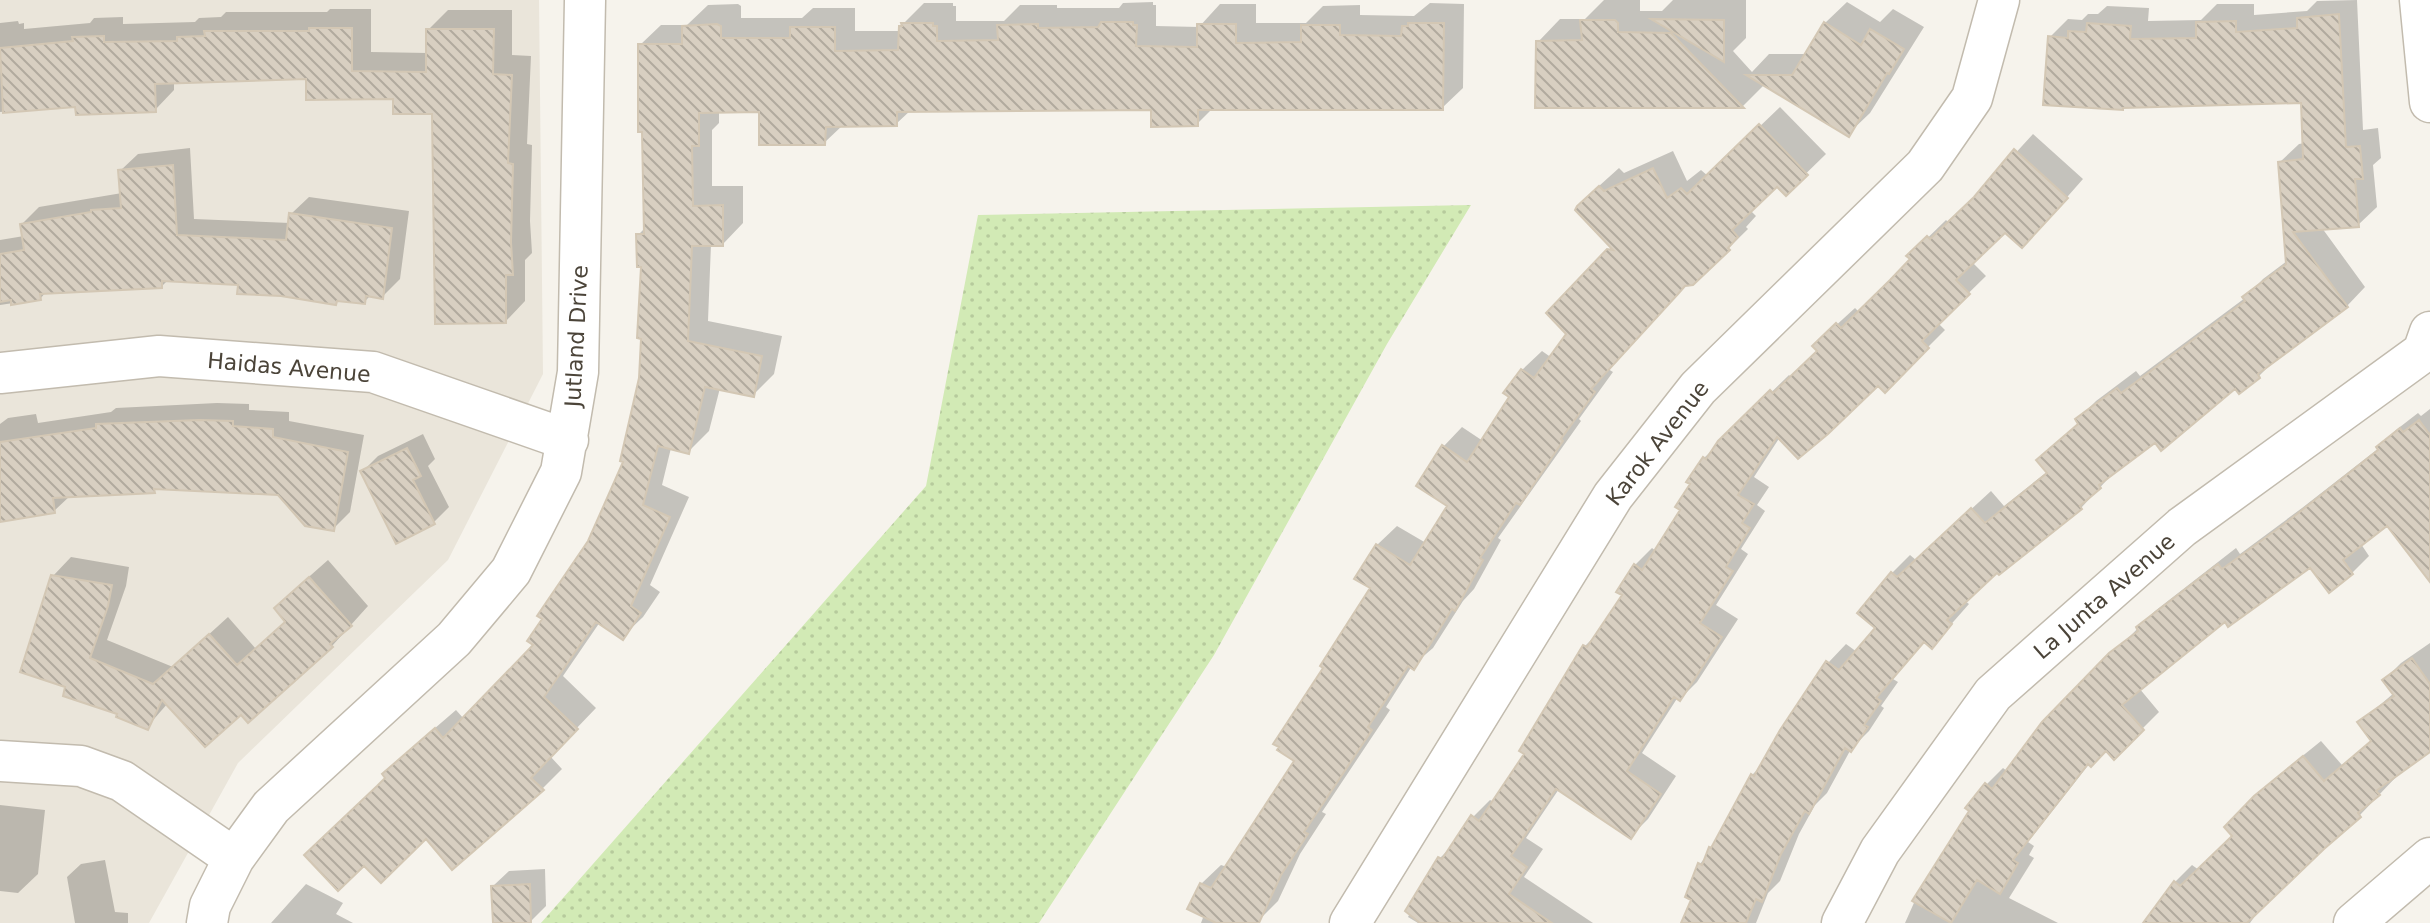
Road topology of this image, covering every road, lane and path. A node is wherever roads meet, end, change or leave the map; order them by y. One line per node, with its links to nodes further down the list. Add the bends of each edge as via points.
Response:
1 (585, 0): 7 (street, Jutland Drive, via 578,372)
2 (1999, 0): 12 (street, Karok Avenue, via 1972,98 1925,166 1698,388 1613,496)
3 (2420, 0): 4 (street)
4 (2430, 102)
5 (2430, 332): 13 (street, La Junta Avenue, via 2423,352 2182,527 1993,694 1880,851)
6 (0, 373): 7 (street, Haidas Avenue, via 159,356 373,372)
7 (568, 440): 9 (street, Jutland Drive, via 561,472 511,571 454,639 271,807)
8 (0, 761): 9 (street, via 81,766 122,781)
9 (234, 858): 11 (street, Jutland Drive)
10 (2430, 858): 14 (street)
11 (207, 923)
12 (1350, 923)
13 (1842, 923)
14 (2354, 923)

